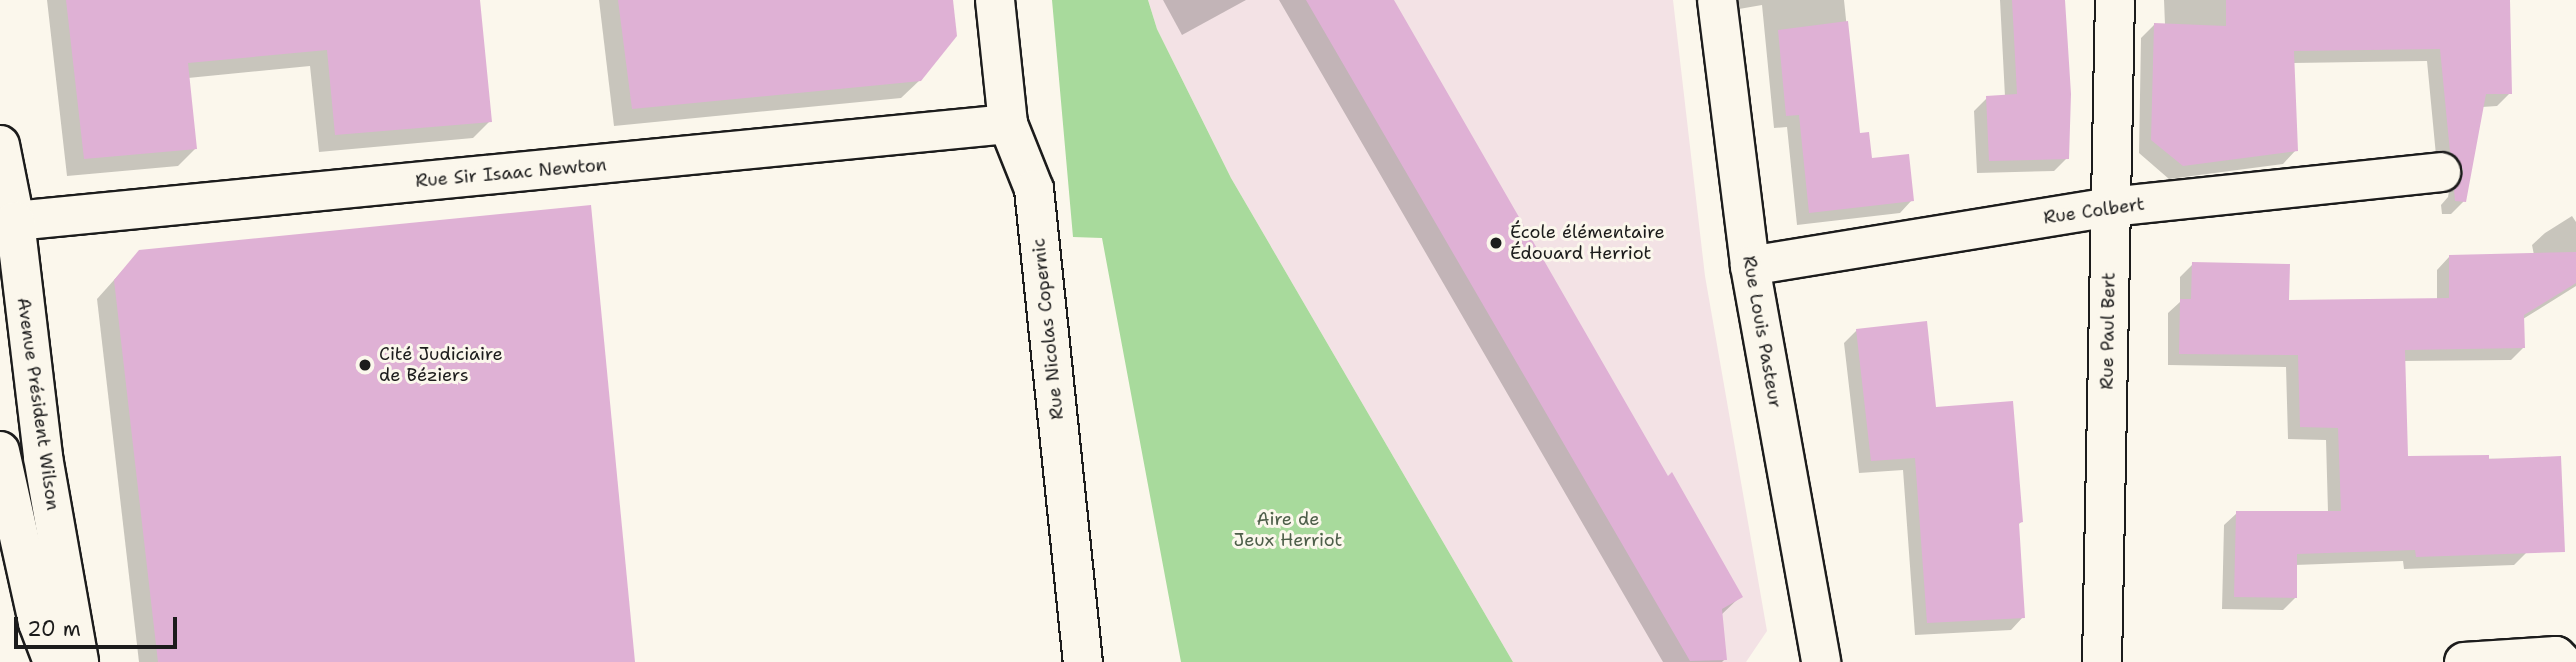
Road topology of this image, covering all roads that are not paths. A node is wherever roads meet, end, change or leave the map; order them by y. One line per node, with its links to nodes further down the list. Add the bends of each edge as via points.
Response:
1 (995, 0): 4 (street, Rue Nicolas Copernic)
2 (1717, 0): 9 (street, Rue Louis Pasteur)
3 (2115, 0): 7 (street, Rue Paul Bert)
4 (1008, 124): 8 (street, Rue Sir Isaac Newton); 15 (street, Rue Nicolas Copernic, via 1034,189)
5 (0, 145): 8 (street, Avenue Président Wilson)
6 (2441, 172): 7 (street, Rue Colbert)
7 (2110, 207): 9 (street, Rue Colbert); 17 (street, Rue Paul Bert)
8 (15, 220): 14 (street, Avenue Président Wilson, via 43,457)
9 (1750, 266): 16 (street, Rue Louis Pasteur)
10 (0, 451): 11 (street)
11 (38, 622): 12 (street); 13 (street)
12 (36, 662)
13 (53, 662)
14 (79, 662)
15 (1083, 662)
16 (1822, 662)
17 (2102, 662)
18 (2464, 662): 19 (street, via 2556,656)
19 (2562, 662)

